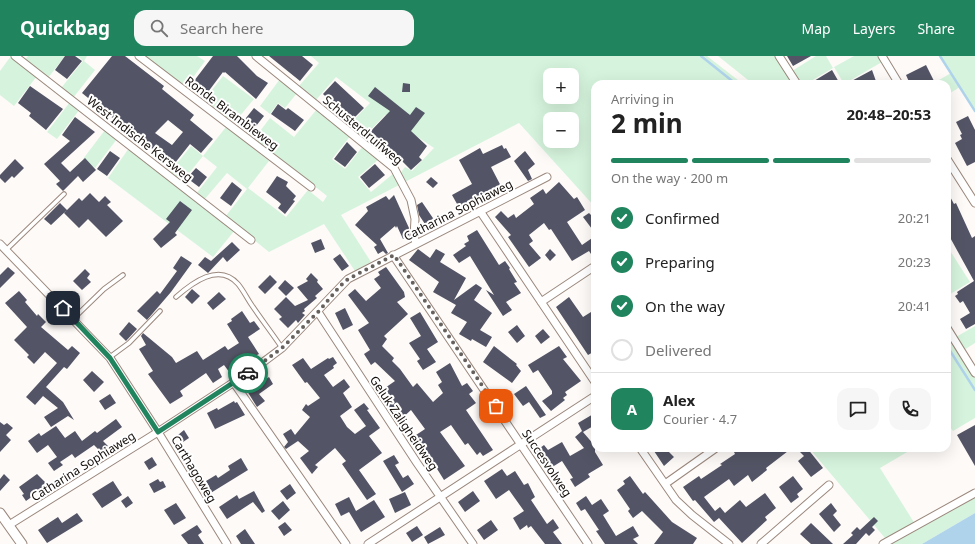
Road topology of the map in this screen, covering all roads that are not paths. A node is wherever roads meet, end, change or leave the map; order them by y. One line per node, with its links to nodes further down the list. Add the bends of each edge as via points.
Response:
1 (15, 56): 14 (street, West Indische Kersweg)
2 (139, 56): 10 (street, Ronde Birambieweg)
3 (256, 56): 16 (street, Schusterdruifweg, via 394,168 411,200)
4 (779, 56): 6 (street)
5 (882, 56): 7 (street)
6 (794, 80)
7 (897, 80)
8 (951, 165): 12 (street)
9 (547, 177): 13 (street, Catharina Sophiaweg)
10 (311, 187)
11 (64, 194): 17 (lane)
12 (975, 203)
13 (480, 210): 16 (street, Catharina Sophiaweg); 22 (street)
14 (251, 240)
15 (0, 244): 17 (street, Carthagoweg)
16 (416, 244): 18 (street, Catharina Sophiaweg)
17 (6, 250): 25 (street, Carthagoweg)
18 (394, 255): 24 (street, Catharina Sophiaweg, via 348,279); 34 (street, Succesvolweg)
19 (591, 269): 22 (street)
20 (123, 275): 25 (lane, via 104,289)
21 (176, 297): 27 (lane, via 190,284 203,277 226,275 238,283)
22 (542, 302): 30 (street)
23 (160, 311): 28 (lane, via 129,343)
24 (318, 312): 27 (street, Catharina Sophiaweg); 40 (street, Geluk Zaligheidweg)
25 (73, 319): 28 (street, Carthagoweg)
26 (951, 334): 29 (street)
27 (282, 348): 31 (street, Catharina Sophiaweg)
28 (110, 358): 33 (street, Carthagoweg)
29 (975, 373)
30 (591, 376)
31 (234, 383): 33 (street, Catharina Sophiaweg); 45 (street)
32 (591, 399): 34 (street)
33 (158, 432): 42 (street, Catharina Sophiaweg); 44 (street, Carthagoweg)
34 (521, 444): 40 (street); 48 (street, Succesvolweg)
35 (643, 452): 37 (street)
36 (710, 452): 37 (street)
37 (665, 484): 49 (street, via 676,500 692,515)
38 (829, 485): 50 (street)
39 (975, 493): 51 (street)
40 (441, 497): 46 (street); 47 (street, Geluk Zaligheidweg)
41 (0, 513): 42 (street)
42 (9, 525): 43 (street)
43 (22, 544)
44 (227, 544)
45 (346, 544)
46 (368, 544)
47 (473, 544)
48 (588, 544)
49 (729, 544)
50 (761, 544)
51 (883, 544)

